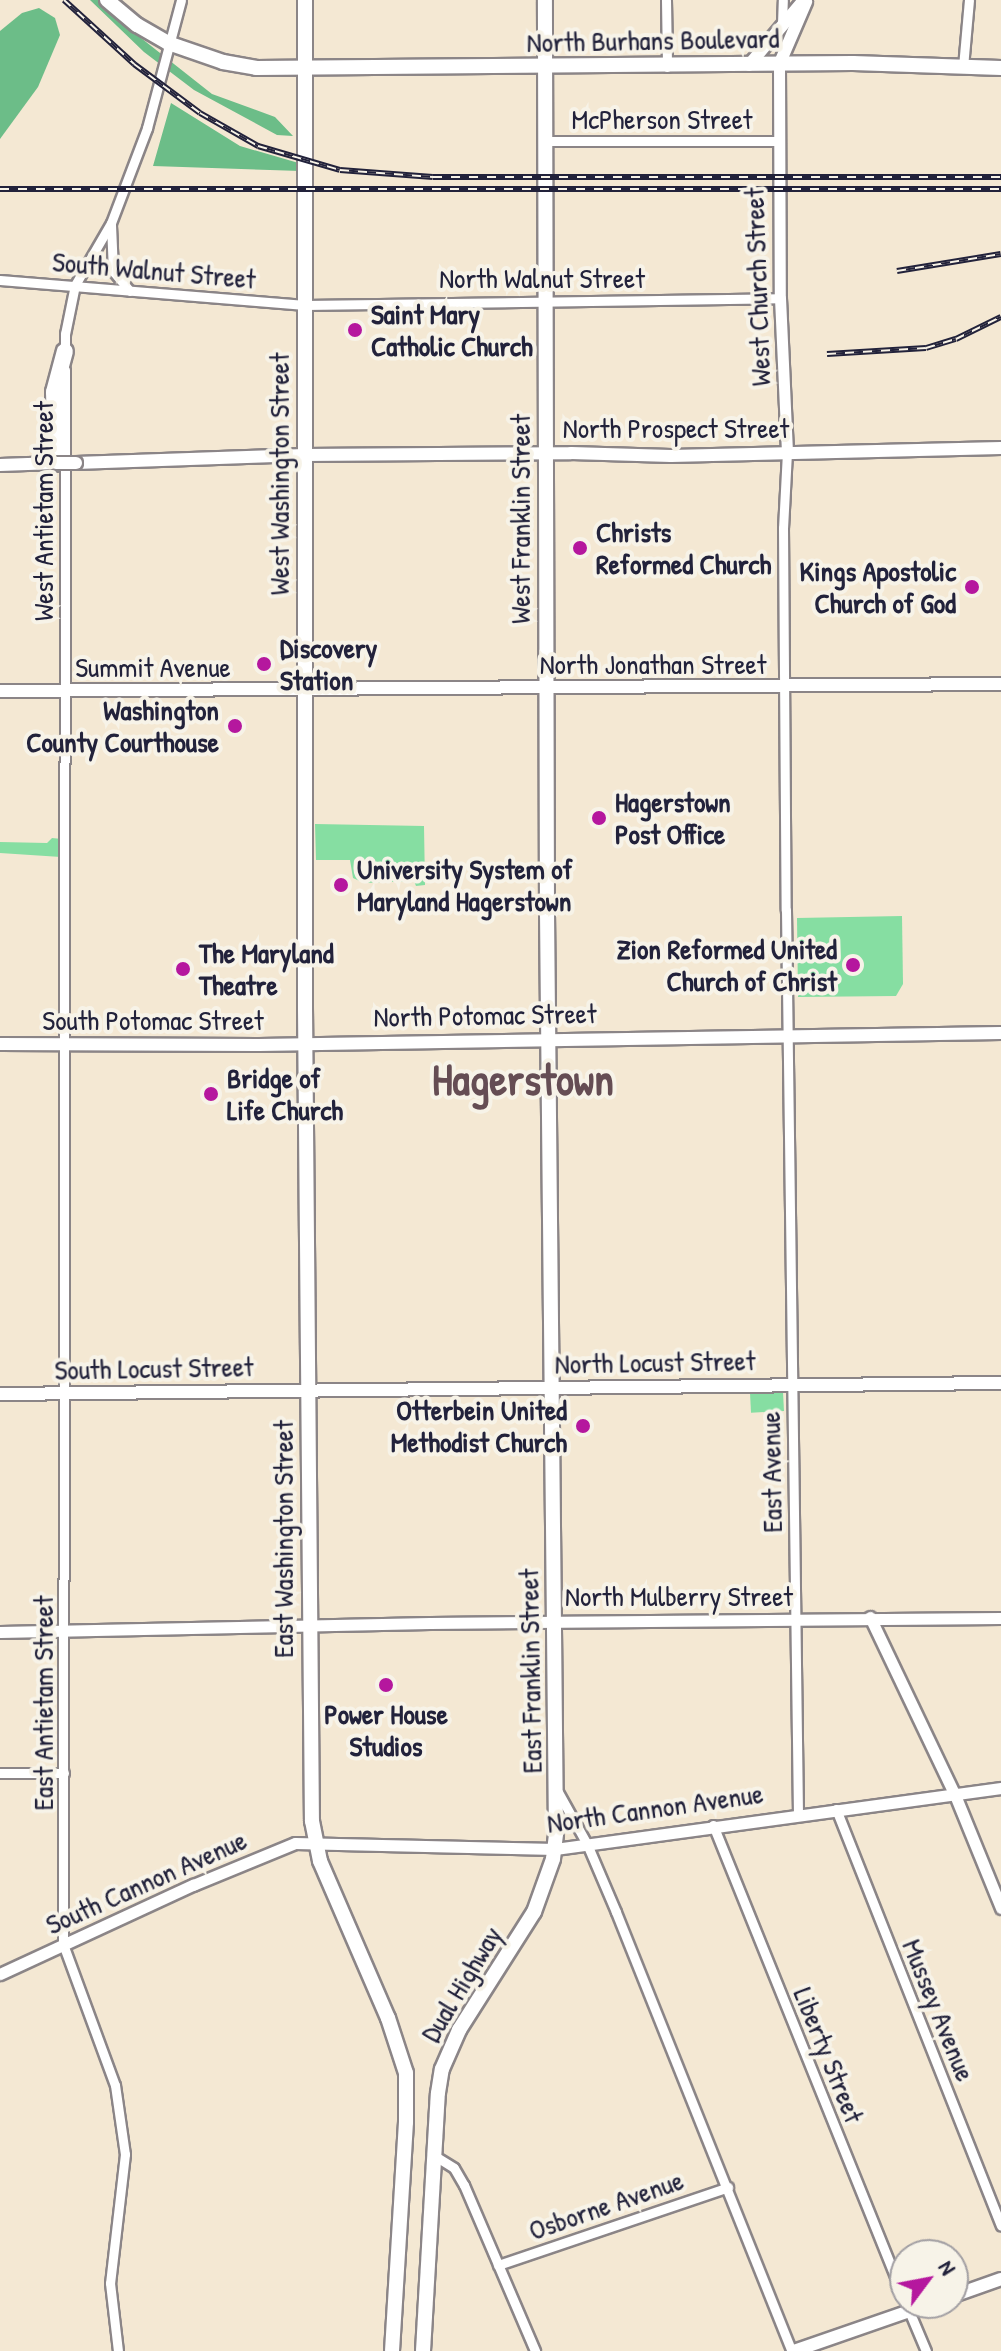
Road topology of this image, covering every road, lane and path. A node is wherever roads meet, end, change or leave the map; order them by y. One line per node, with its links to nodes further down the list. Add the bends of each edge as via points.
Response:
1 (107, 0): 10 (main road, North Burhans Boulevard)
2 (181, 0): 10 (street, West Antietam Street)
3 (305, 0): 17 (main road, West Washington Street)
4 (545, 0): 15 (main road, West Franklin Street)
5 (666, 0): 13 (street)
6 (783, 0): 9 (street)
7 (806, 0): 9 (main road); 12 (main road)
8 (969, 0): 14 (street)
9 (782, 24): 11 (main road)
10 (168, 43): 17 (main road, North Burhans Boulevard, via 223,62); 20 (street, West Antietam Street, via 147,128)
11 (749, 65): 12 (main road, North Burhans Boulevard); 13 (main road, North Burhans Boulevard)
12 (779, 65): 14 (main road, North Burhans Boulevard); 19 (street, West Church Street)
13 (667, 67): 15 (main road, North Burhans Boulevard)
14 (963, 67): 16 (main road, North Burhans Boulevard)
15 (546, 68): 17 (main road, North Burhans Boulevard); 18 (main road, West Franklin Street)
16 (1001, 68)
17 (306, 69): 26 (main road, West Washington Street)
18 (545, 141): 19 (street, McPherson Street); 25 (main road, West Franklin Street)
19 (778, 141): 24 (street, West Church Street)
20 (111, 223): 22 (street, West Antietam Street); 23 (street, via 113,271)
21 (0, 280): 22 (street, South Walnut Street)
22 (75, 285): 23 (street, South Walnut Street); 27 (street, West Antietam Street)
23 (130, 291): 26 (street, South Walnut Street)
24 (780, 298): 25 (street, North Walnut Street); 29 (street, West Church Street)
25 (546, 301): 26 (street, North Walnut Street); 30 (main road, West Franklin Street)
26 (305, 305): 31 (main road, West Washington Street)
27 (65, 351): 32 (highway, via 54,392); 38 (street, West Antietam Street)
28 (1001, 448): 29 (main road, North Prospect Street)
29 (787, 452): 30 (main road, North Prospect Street); 35 (street, West Church Street)
30 (546, 453): 31 (main road, North Prospect Street); 36 (main road, West Franklin Street)
31 (304, 455): 32 (main road, North Prospect Street, bridge); 39 (main road, West Washington Street)
32 (56, 463): 33 (main road, North Prospect Street)
33 (0, 465)
34 (1001, 684): 35 (main road, North Jonathan Street)
35 (787, 687): 36 (main road, North Jonathan Street); 41 (street, West Church Street)
36 (547, 688): 39 (main road, North Jonathan Street); 42 (main road, West Franklin Street)
37 (0, 691): 38 (main road, Summit Avenue)
38 (66, 691): 39 (main road, Summit Avenue); 45 (street, West Antietam Street)
39 (305, 691): 43 (main road, West Washington Street)
40 (1001, 1033): 41 (main road, North Potomac Street)
41 (788, 1035): 42 (main road, North Potomac Street); 47 (street, East Avenue)
42 (548, 1038): 43 (main road, North Potomac Street); 48 (main road, East Franklin Street)
43 (306, 1043): 45 (main road, South Potomac Street); 49 (main road, East Washington Street)
44 (0, 1044): 45 (main road, South Potomac Street)
45 (67, 1044): 50 (street, East Antietam Street, via 62,1066)
46 (1001, 1383): 47 (main road, North Locust Street)
47 (792, 1384): 48 (main road, North Locust Street); 54 (street, East Avenue)
48 (552, 1387): 49 (main road, North Locust Street); 55 (main road, East Franklin Street)
49 (309, 1391): 50 (main road, South Locust Street); 56 (main road, East Washington Street)
50 (62, 1393): 51 (main road, South Locust Street); 57 (street, East Antietam Street)
51 (0, 1394)
52 (870, 1617): 53 (street, North Mulberry Street); 54 (street, North Mulberry Street); 63 (street)
53 (1001, 1618)
54 (795, 1619): 55 (street, North Mulberry Street); 65 (street, East Avenue)
55 (556, 1621): 56 (street, North Mulberry Street); 62 (main road, East Franklin Street)
56 (309, 1625): 57 (street, North Mulberry Street); 67 (main road, East Washington Street)
57 (66, 1631): 58 (street, North Mulberry Street); 60 (street, East Antietam Street)
58 (0, 1632)
59 (0, 1773): 60 (street)
60 (64, 1773): 71 (street, East Antietam Street)
61 (1001, 1788): 63 (street, North Cannon Avenue)
62 (558, 1792): 68 (street, East Franklin Street); 69 (main road, Dual Highway)
63 (955, 1795): 64 (street, North Cannon Avenue); 70 (street)
64 (836, 1809): 65 (street, North Cannon Avenue); 76 (street, Mussey Avenue)
65 (798, 1813): 66 (street, North Cannon Avenue)
66 (713, 1825): 68 (street, North Cannon Avenue); 77 (street, Liberty Street)
67 (314, 1842): 69 (street, North Cannon Avenue); 71 (street, South Cannon Avenue, via 295,1843); 73 (main road, East Washington Street)
68 (587, 1844): 69 (street, North Cannon Avenue); 75 (street, East Franklin Street)
69 (555, 1849): 74 (main road, Dual Highway, via 534,1912 448,2052 438,2093)
70 (1001, 1908)
71 (63, 1944): 72 (street, South Cannon Avenue); 83 (street, East Antietam Street, via 115,2085 125,2157 110,2283)
72 (0, 1974)
73 (388, 2018): 84 (main road, Dual Highway, via 400,2048 407,2091)
74 (435, 2156): 78 (street, via 454,2168); 85 (main road, Dual Highway)
75 (728, 2187): 78 (street, Osborne Avenue); 87 (street, East Franklin Street)
76 (1001, 2226)
77 (889, 2260)
78 (498, 2265): 86 (street)
79 (1001, 2279): 80 (main road)
80 (969, 2290)
81 (889, 2312): 87 (main road)
82 (913, 2319): 88 (street, Liberty Street)
83 (118, 2351)
84 (391, 2351)
85 (423, 2351)
86 (535, 2351)
87 (793, 2351)
88 (926, 2351)

